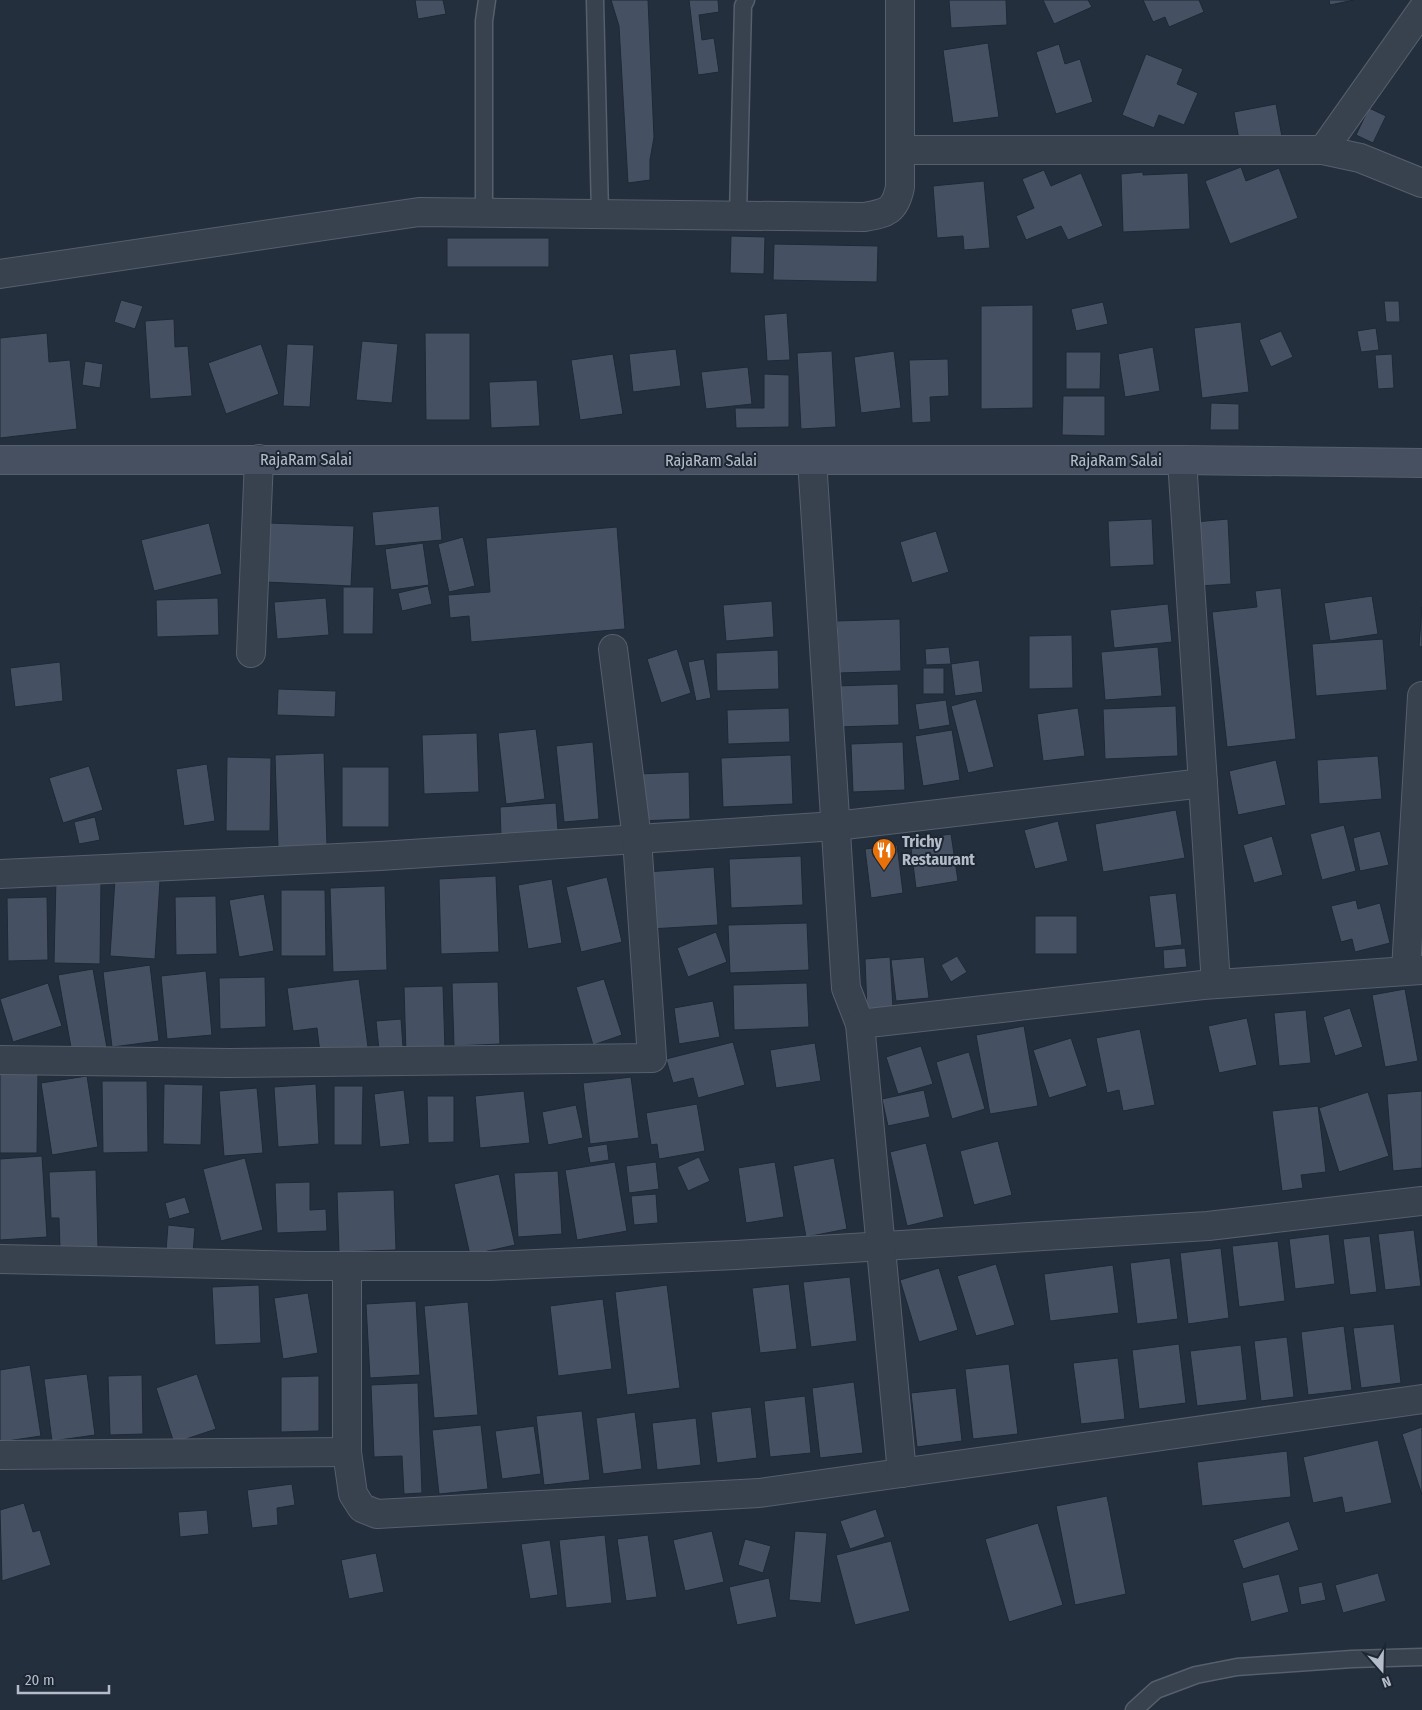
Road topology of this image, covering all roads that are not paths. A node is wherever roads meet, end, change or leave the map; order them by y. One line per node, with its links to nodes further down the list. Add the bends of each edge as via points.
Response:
1 (487, 0): 9 (lane, via 484,21)
2 (595, 0): 10 (lane)
3 (746, 0): 11 (lane, via 743,6)
4 (900, 0): 6 (street)
5 (1422, 10): 7 (street)
6 (900, 150): 7 (street); 11 (street, via 897,202 885,213 864,217)
7 (1323, 150): 8 (street, via 1360,158)
8 (1422, 183)
9 (484, 212): 10 (street); 12 (street, via 419,212)
10 (600, 214): 11 (street)
11 (738, 216)
12 (0, 274)
13 (260, 459): 14 (street, RajaRam Salai); 15 (street, RajaRam Salai); 19 (street)
14 (0, 460)
15 (812, 460): 16 (street, RajaRam Salai); 23 (street)
16 (1182, 460): 17 (street, RajaRam Salai); 22 (street)
17 (1422, 463)
18 (613, 649): 24 (street)
19 (251, 653)
20 (1422, 696): 21 (street)
21 (1420, 769): 26 (street)
22 (1203, 783): 23 (street); 27 (street)
23 (836, 826): 24 (street); 28 (street, via 846,988)
24 (637, 839): 25 (street, via 380,856); 29 (street, via 652,1058 229,1063)
25 (0, 874)
26 (1414, 970): 27 (street)
27 (1216, 984): 28 (street)
28 (860, 1024): 31 (street)
29 (0, 1060)
30 (1422, 1201): 31 (street, via 1208,1226)
31 (881, 1246): 33 (street, via 490,1266); 37 (street)
32 (0, 1259): 33 (street)
33 (346, 1266): 35 (street)
34 (1422, 1399): 37 (street)
35 (346, 1452): 36 (street); 37 (street, via 353,1494 362,1508 377,1514 759,1493)
36 (0, 1455)
37 (902, 1473)
38 (1422, 1657): 39 (lane, via 1237,1667 1196,1675 1156,1690)
39 (1134, 1710)

